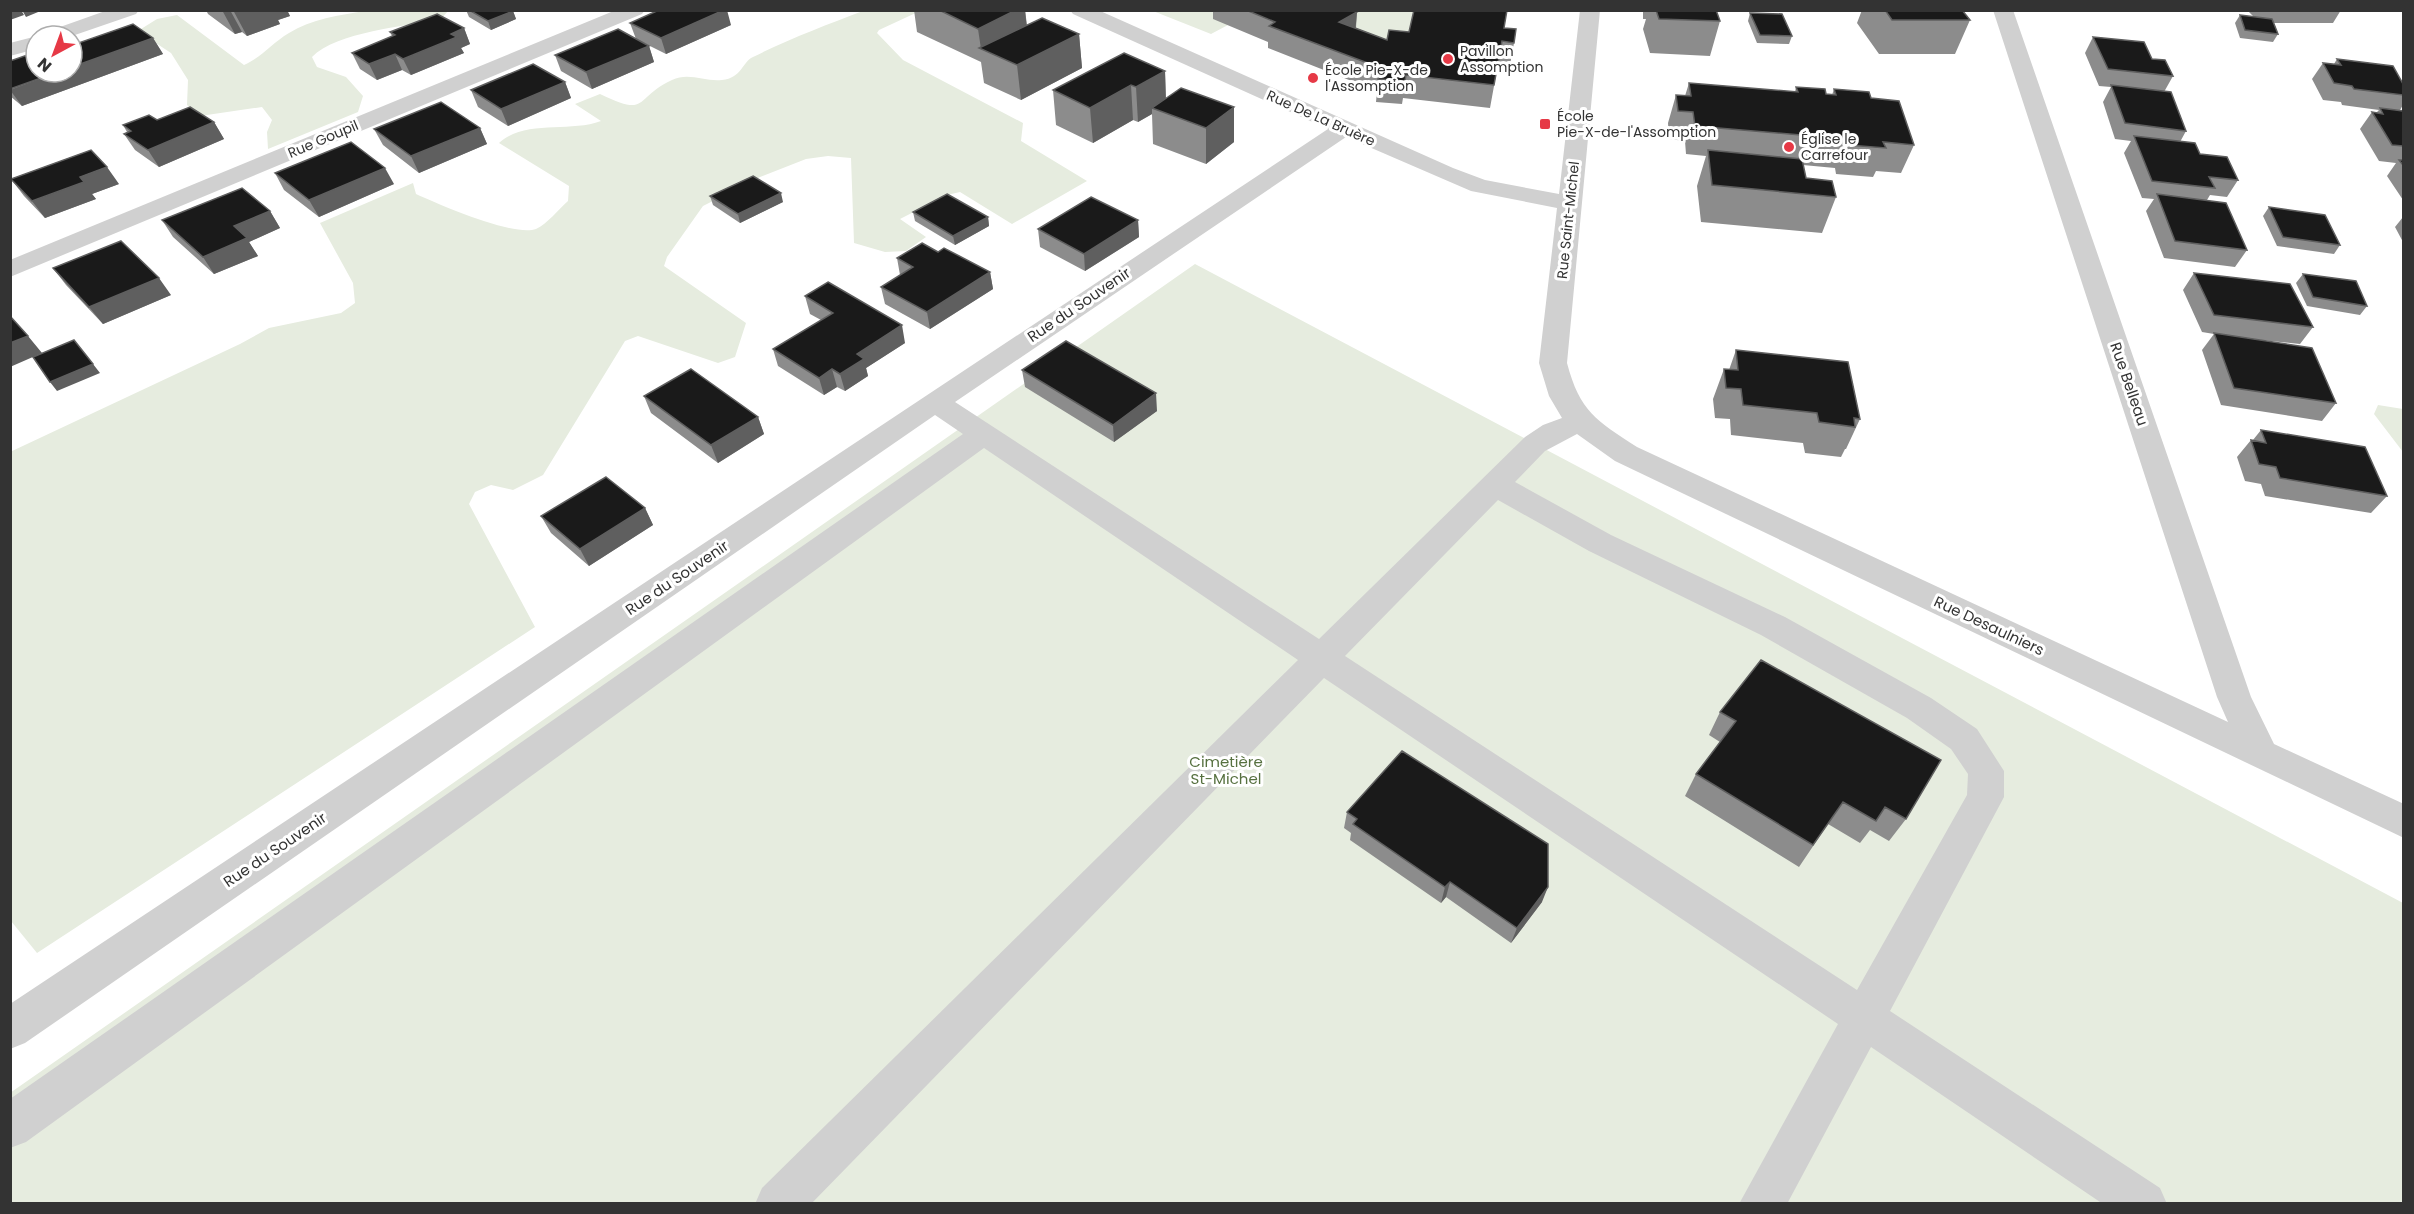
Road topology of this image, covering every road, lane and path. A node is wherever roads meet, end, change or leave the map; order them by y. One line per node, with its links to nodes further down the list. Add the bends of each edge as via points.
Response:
1 (129, 10): 6 (street)
2 (635, 10): 9 (street, Rue Goupil)
3 (1080, 10): 7 (street, Rue De La Bruère)
4 (1590, 10): 8 (street, Rue Saint-Michel)
5 (2002, 10): 15 (street, Rue Belleau, via 2234,697)
6 (84, 25)
7 (1345, 128): 8 (street, Rue De La Bruère, via 1479,186); 10 (street, Rue du Souvenir)
8 (1569, 203): 11 (street, Rue Saint-Michel, via 1553,363 1560,393)
9 (10, 268)
10 (935, 402): 12 (street); 18 (street, Rue du Souvenir)
11 (1580, 422): 13 (street, via 1535,444); 15 (street, Rue Desaulniers, via 1626,454)
12 (984, 434): 14 (street); 19 (street)
13 (1495, 484): 14 (street); 17 (street, via 1600,543 1773,626 1919,708 1964,739 1986,771 1985,796)
14 (1323, 659): 17 (street); 20 (street)
15 (2261, 755): 16 (street, Rue Desaulniers)
16 (2403, 822)
17 (1863, 1017): 21 (street); 22 (street)
18 (10, 1029)
19 (10, 1126)
20 (778, 1203)
21 (1762, 1203)
22 (2144, 1203)

